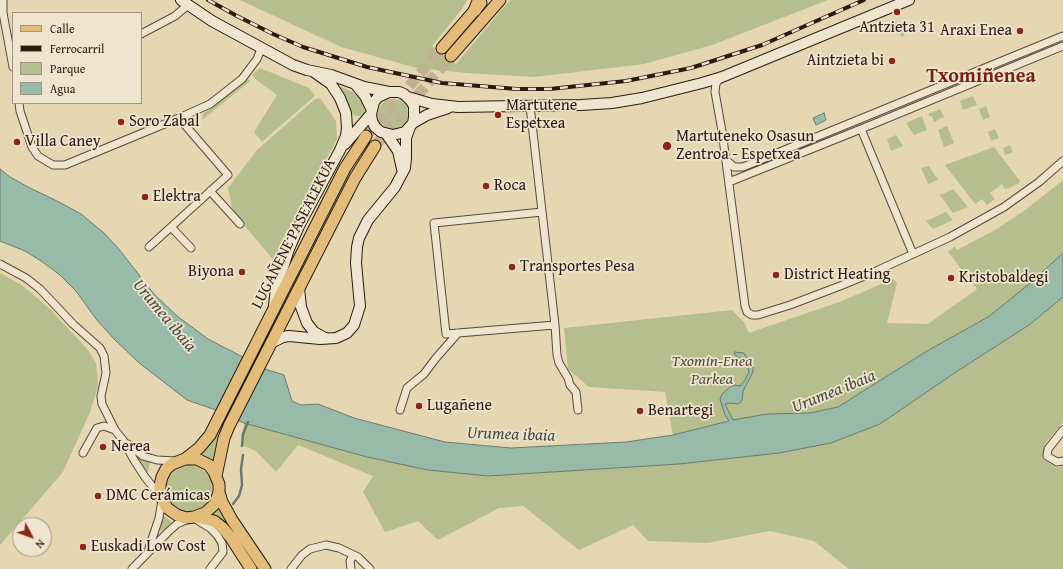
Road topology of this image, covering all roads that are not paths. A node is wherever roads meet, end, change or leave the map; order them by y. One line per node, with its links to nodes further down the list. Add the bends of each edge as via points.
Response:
1 (3, 0): 13 (street, via 3,14)
2 (483, 0): 6 (main road)
3 (500, 0): 12 (main road)
4 (909, 0): 15 (main road)
5 (184, 3): 7 (street, via 175,16); 11 (main road)
6 (477, 5): 10 (main road)
7 (142, 33)
8 (1063, 36): 32 (street, via 743,167 734,167)
9 (1063, 46): 27 (street)
10 (442, 48)
11 (261, 49): 14 (main road); 25 (street, via 242,79 210,104)
12 (452, 56)
13 (12, 62)
14 (314, 72): 17 (main road, via 344,79); 31 (main road, via 331,84 344,105 347,128)
15 (722, 76): 16 (main road); 19 (street, via 716,83)
16 (702, 83): 19 (street, via 710,85); 22 (main road, via 612,103)
17 (356, 85): 18 (main road); 24 (main road, via 365,96)
18 (389, 92): 20 (main road, via 399,92); 24 (main road, via 378,97)
19 (715, 92): 32 (street)
20 (408, 97): 23 (main road, via 432,104); 26 (main road, via 414,106)
21 (20, 104): 25 (street, via 32,147 38,156 53,165 65,165)
22 (530, 106): 23 (main road); 37 (street)
23 (458, 107): 26 (main road, via 434,112)
24 (371, 111): 28 (main road, via 375,127); 31 (main road)
25 (179, 118): 36 (street, via 228,175)
26 (411, 125): 28 (main road, via 399,134); 34 (main road, via 406,138 406,163)
27 (861, 129): 35 (street); 42 (street)
28 (387, 135): 34 (main road, via 398,151)
29 (366, 136): 45 (main road, LUGAÑENE PASEALEKUA, via 345,168)
30 (375, 146): 44 (main road, LUGAÑENE PASEALEKUA, via 355,178)
31 (340, 150): 45 (main road, via 289,248 276,290)
32 (726, 160): 35 (street)
33 (1063, 161): 42 (street, via 1004,207)
34 (402, 173): 48 (main road, via 395,187 368,220 359,238 356,255 360,306 356,320 347,333)
35 (729, 182): 42 (street, via 746,309 752,315 840,286)
36 (210, 191): 38 (street); 39 (street)
37 (542, 212): 46 (street); 47 (street, via 434,223 446,334)
38 (240, 224)
39 (172, 227): 40 (street); 41 (street)
40 (149, 247)
41 (191, 248)
42 (913, 254)
43 (0, 264): 52 (street, via 40,289 100,348 104,356 106,373 101,396 102,404)
44 (299, 288): 48 (main road, LUGAÑENE PASEALEKUA, via 301,307 307,323 314,332); 49 (main road, LUGAÑENE PASEALEKUA)
45 (274, 309): 56 (main road, LUGAÑENE PASEALEKUA, via 205,442)
46 (555, 325): 47 (street); 51 (street, via 557,356 570,385 576,392)
47 (458, 333): 50 (street, via 424,374 408,388)
48 (331, 339): 49 (main road, via 290,336)
49 (271, 343): 58 (main road, LUGAÑENE PASEALEKUA, via 224,438)
50 (400, 410)
51 (578, 410)
52 (115, 430): 54 (street); 55 (street, via 104,426 96,428)
53 (1063, 430): 57 (street, via 1048,449 1047,456 1057,462)
54 (123, 440): 56 (street, via 143,456 157,460); 60 (street)
55 (83, 453)
56 (181, 460): 58 (main road, via 197,459 212,468); 60 (main road, via 166,470 162,477)
57 (1063, 461)
58 (216, 476): 59 (main road)
59 (219, 492): 61 (main road, via 212,507); 67 (main road, via 228,514)
60 (162, 499): 61 (main road, via 167,508 174,513 182,517); 62 (street)
61 (194, 517): 62 (street, via 178,524); 65 (street, via 210,528 222,543 223,552); 66 (main road, via 209,519 223,528)
62 (148, 552): 64 (street)
63 (353, 555): 68 (street, via 339,548 326,546 310,549); 69 (street, via 350,561); 70 (street)
64 (132, 569)
65 (210, 569)
66 (251, 569)
67 (265, 569)
68 (291, 569)
69 (351, 569)
70 (370, 569)

